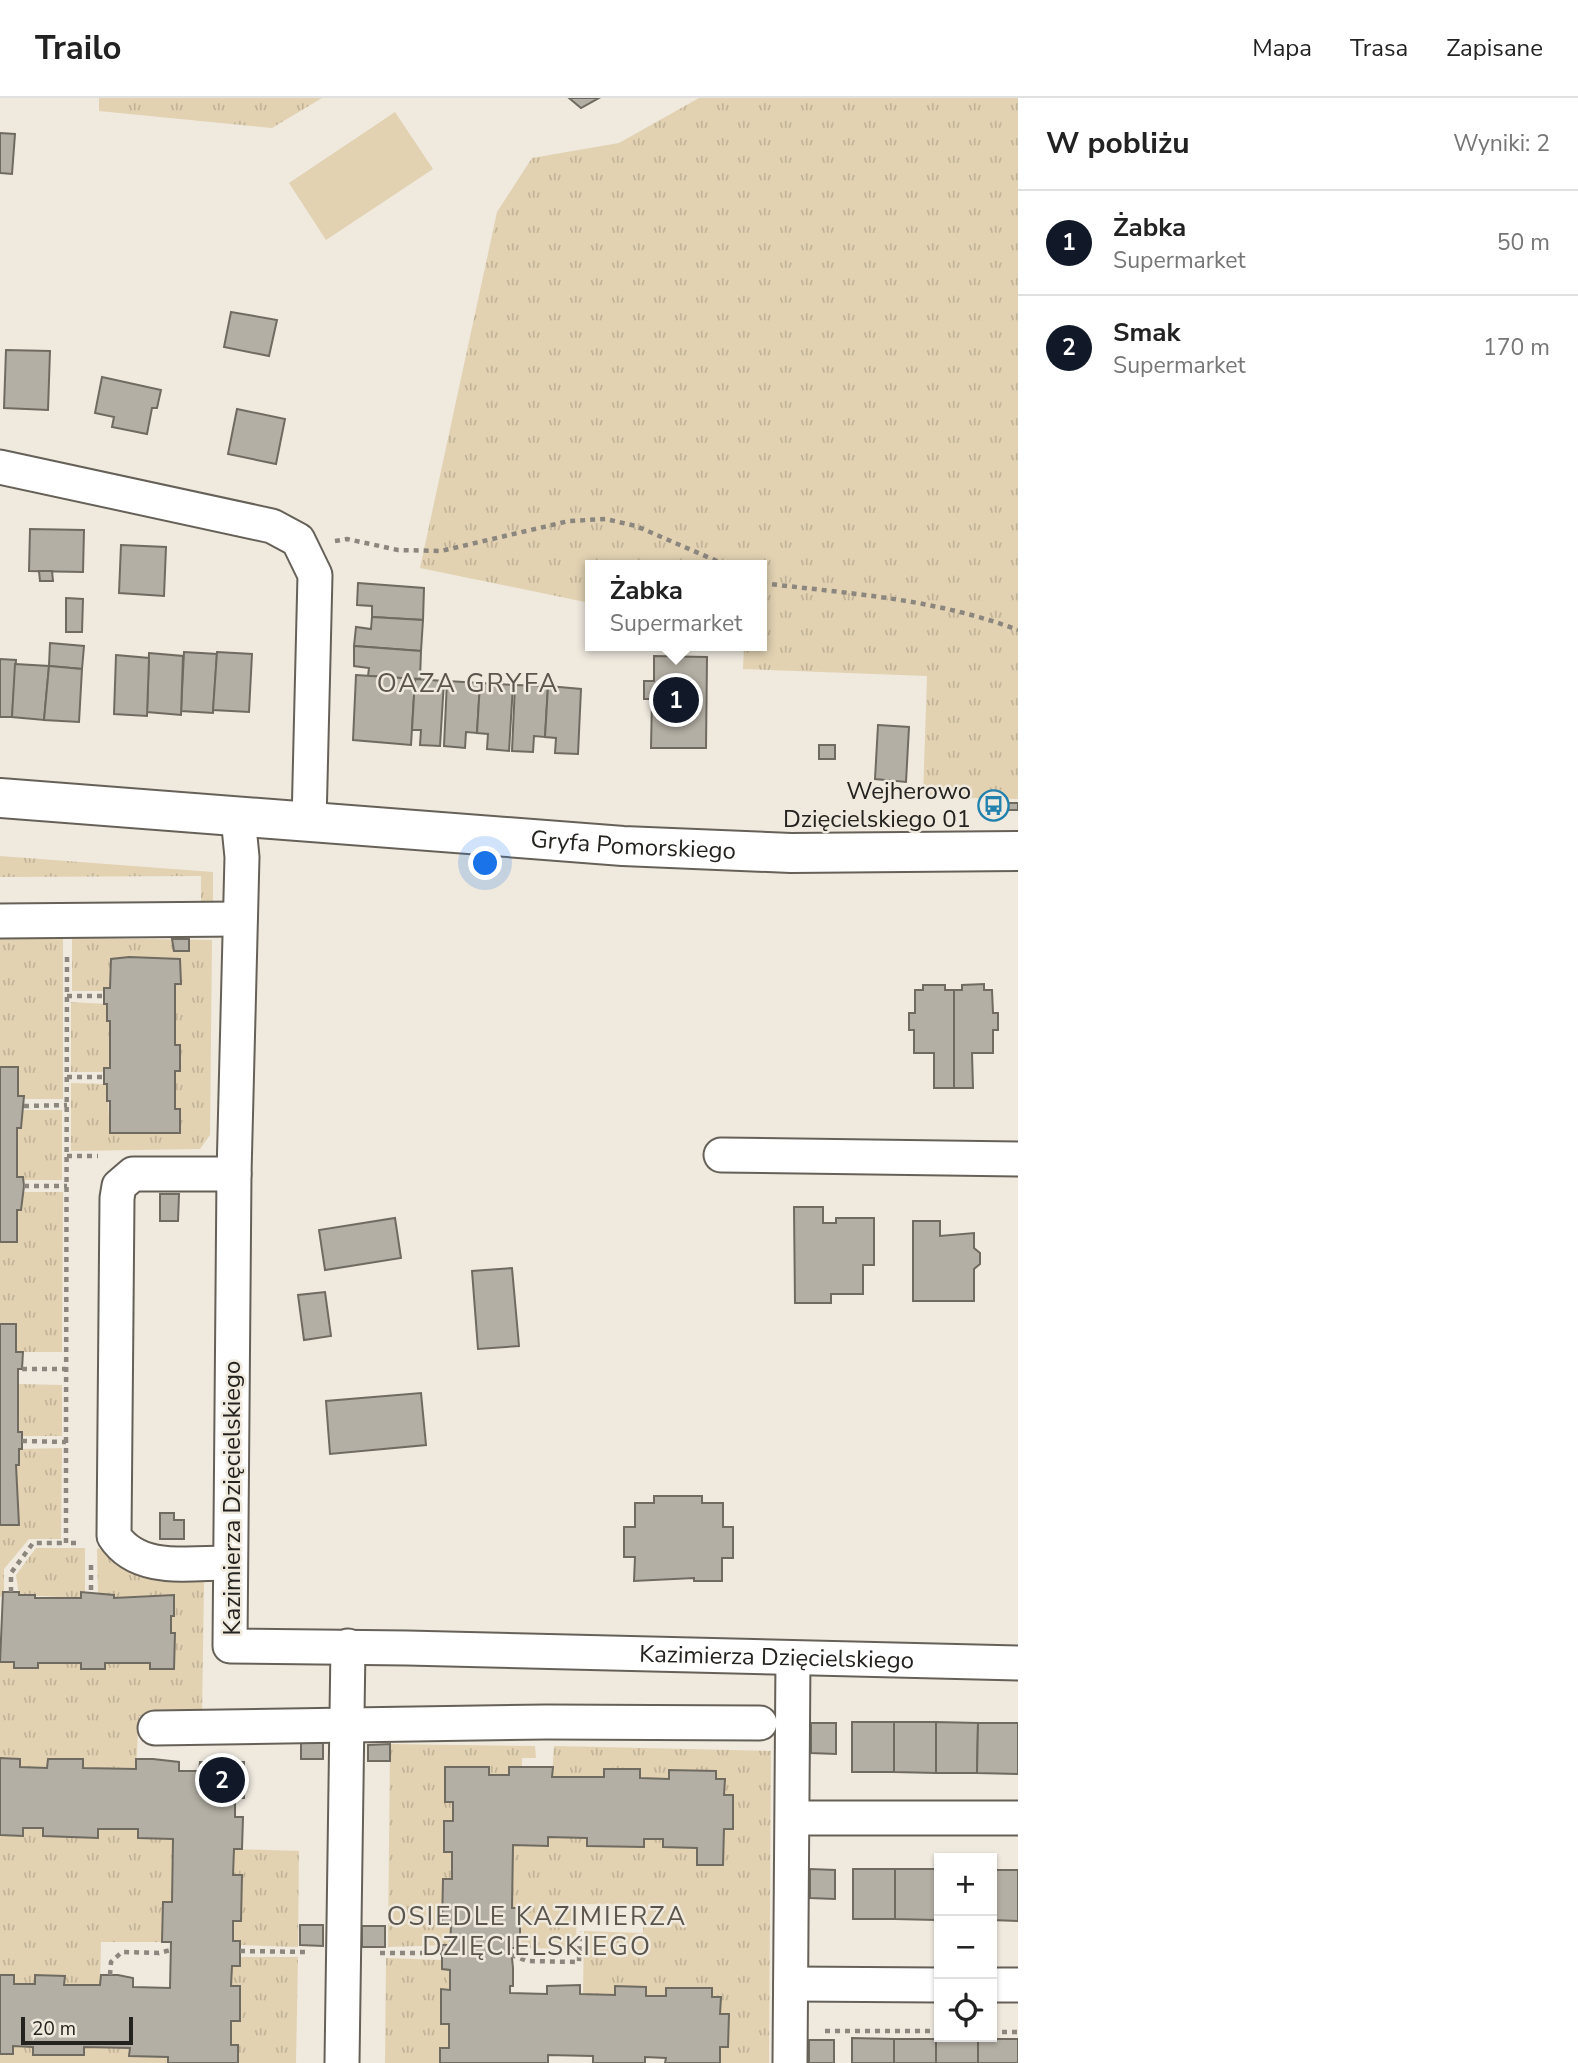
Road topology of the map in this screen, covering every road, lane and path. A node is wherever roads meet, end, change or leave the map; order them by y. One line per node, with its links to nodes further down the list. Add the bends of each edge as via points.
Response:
1 (0, 467): 2 (street, via 272,526 298,540)
2 (306, 558): 3 (path, via 330,542 347,539 398,550 441,551 569,521 606,519 636,526); 8 (street, via 315,575)
3 (714, 560)
4 (767, 583): 5 (path, via 878,594)
5 (1018, 630)
6 (0, 798): 7 (street, Gryfa Pomorskiego)
7 (238, 817): 8 (street, Gryfa Pomorskiego); 10 (street, Kazimierza Dzięcielskiego)
8 (309, 823): 9 (street, Gryfa Pomorskiego, via 533,841 790,853)
9 (1018, 851)
10 (240, 919): 12 (street); 23 (street, Kazimierza Dzięcielskiego)
11 (0, 921): 12 (street)
12 (67, 921): 13 (path)
13 (67, 996): 14 (path); 15 (path)
14 (104, 996)
15 (67, 1077): 16 (path); 18 (path)
16 (104, 1077)
17 (24, 1105): 18 (path)
18 (67, 1105): 20 (path)
19 (721, 1154): 22 (street)
20 (67, 1156): 21 (path); 25 (path)
21 (106, 1156)
22 (1018, 1159)
23 (234, 1174): 30 (street, via 143,1172 125,1178 119,1186); 32 (street, Kazimierza Dzięcielskiego)
24 (24, 1186): 25 (path)
25 (67, 1186): 27 (path)
26 (22, 1368): 27 (path)
27 (66, 1368): 29 (path)
28 (22, 1441): 29 (path)
29 (66, 1442): 31 (path)
30 (117, 1541): 31 (path); 32 (street, via 134,1557 152,1562)
31 (66, 1544): 33 (path, via 33,1544 10,1573)
32 (228, 1563): 34 (street, Kazimierza Dzięcielskiego, via 230,1646)
33 (10, 1592)
34 (348, 1646): 35 (street, Kazimierza Dzięcielskiego); 38 (street)
35 (793, 1658): 36 (street, Kazimierza Dzięcielskiego); 40 (street)
36 (1018, 1664)
37 (760, 1723): 38 (street, via 546,1721)
38 (348, 1726): 39 (street); 54 (street)
39 (155, 1728)
40 (793, 1818): 41 (street); 46 (street)
41 (1018, 1818)
42 (580, 1931): 44 (path, via 579,1962 527,1961)
43 (171, 1950): 45 (path, via 122,1952 111,1962)
44 (511, 1955)
45 (110, 1975)
46 (791, 1984): 47 (street); 55 (street)
47 (934, 1985)
48 (997, 1985): 49 (street)
49 (1018, 1985)
50 (820, 2031): 51 (path)
51 (934, 2031)
52 (997, 2032): 53 (path)
53 (1018, 2032)
54 (342, 2063)
55 (790, 2063)

